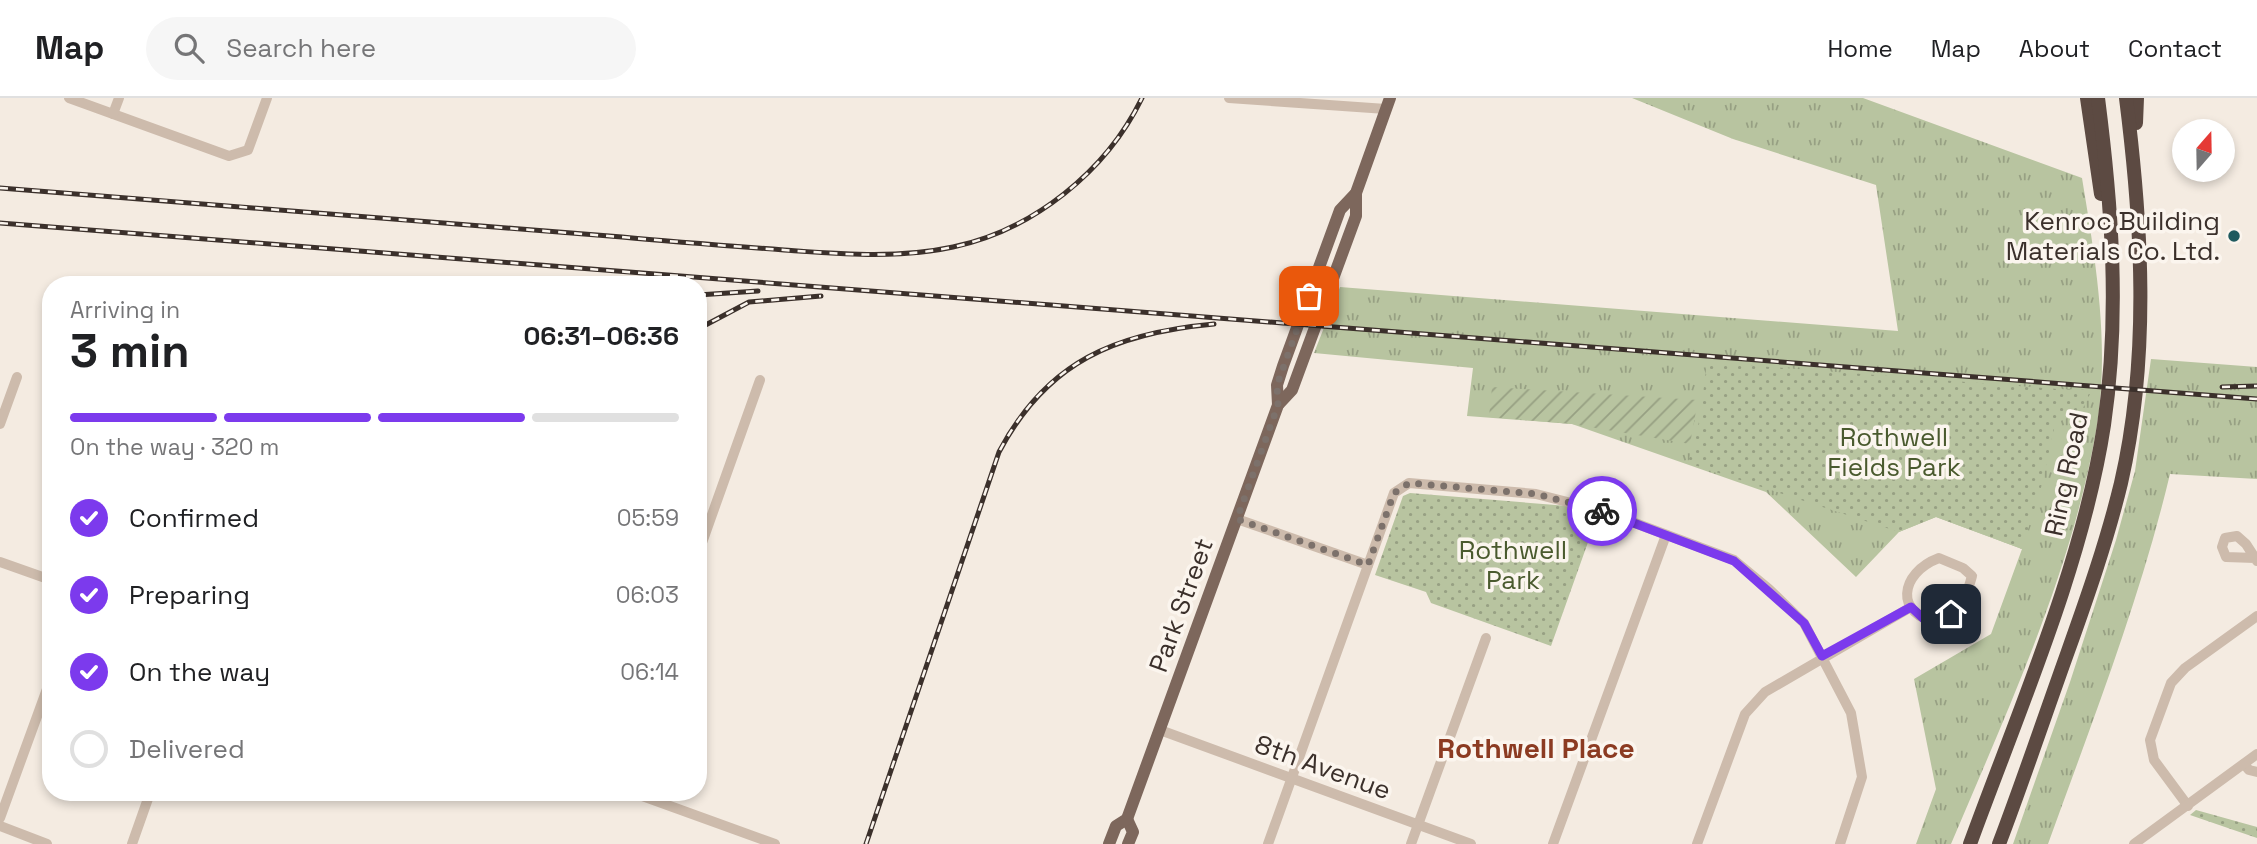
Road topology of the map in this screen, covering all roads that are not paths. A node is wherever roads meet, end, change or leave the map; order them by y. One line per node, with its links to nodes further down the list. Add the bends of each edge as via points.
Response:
1 (69, 98): 11 (street)
2 (119, 98): 11 (street)
3 (267, 98): 11 (street, via 248,150 229,156)
4 (1229, 98): 9 (street)
5 (2087, 98): 13 (highway)
6 (2098, 98): 13 (highway, Ring Road)
7 (2126, 98): 12 (highway, Ring Road)
8 (2137, 98): 12 (highway)
9 (1297, 100): 10 (street)
10 (1388, 104): 17 (main road, Park Street, via 1356,193 1356,216 1292,390 1278,405)
11 (113, 114)
12 (2134, 159): 55 (highway, Ring Road, via 2138,348 2121,481 2095,574)
13 (2112, 261): 32 (highway, Ring Road, via 2113,344 2091,487 2069,568)
14 (17, 377): 16 (street)
15 (760, 380): 18 (street)
16 (0, 424)
17 (1237, 519): 21 (street); 28 (main road, Park Street)
18 (707, 529)
19 (1667, 535): 21 (street, via 1603,511 1536,494 1409,483 1394,493); 26 (street, via 1734,561 1804,623); 50 (street)
20 (0, 562): 22 (street)
21 (1368, 565): 33 (street)
22 (42, 577)
23 (1911, 607): 23 (street, via 1925,620 1939,622 1963,607 1972,576 1939,558 1924,564 1909,578); 26 (street)
24 (2257, 616): 36 (street, via 2185,668 2166,694 2150,740 2154,760)
25 (1486, 638): 39 (street)
26 (1822, 656): 51 (street, via 1765,692 1745,714); 52 (street, via 1851,713 1862,767 1860,789)
27 (42, 703): 37 (street)
28 (1160, 730): 33 (street, 8th Avenue); 38 (main road, Park Street)
29 (2257, 754): 30 (street)
30 (2244, 764): 31 (street); 36 (street)
31 (2257, 772)
32 (1995, 776): 53 (highway); 54 (highway, Ring Road)
33 (1292, 778): 39 (street, 8th Avenue); 47 (street)
34 (147, 801): 43 (street)
35 (656, 801): 44 (street)
36 (2189, 806): 41 (street)
37 (0, 818)
38 (1127, 819): 45 (main road, Park Street, via 1116,826); 46 (main road, Park Street, via 1133,832)
39 (1418, 824): 48 (street); 49 (street, 8th Avenue)
40 (0, 826): 42 (street)
41 (2136, 843)
42 (47, 844)
43 (132, 844)
44 (775, 844)
45 (1109, 844)
46 (1128, 844)
47 (1268, 844)
48 (1411, 844)
49 (1471, 844)
50 (1553, 844)
51 (1697, 844)
52 (1840, 844)
53 (1962, 844)
54 (1970, 844)
55 (2000, 844)

